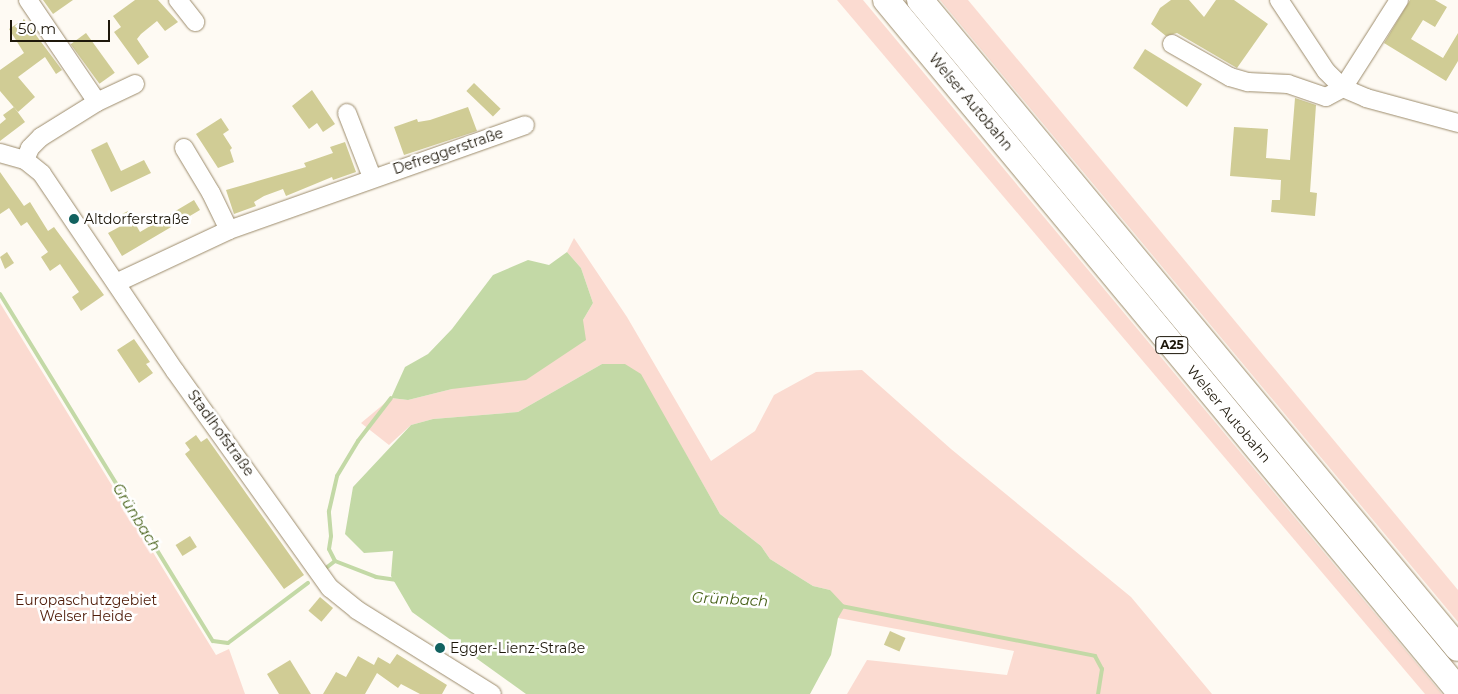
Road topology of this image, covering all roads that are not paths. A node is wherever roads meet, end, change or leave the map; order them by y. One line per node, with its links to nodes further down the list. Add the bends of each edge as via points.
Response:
1 (28, 0): 11 (street)
2 (178, 0): 7 (street)
3 (886, 0): 23 (highway, Welser Autobahn / A25)
4 (920, 0): 21 (highway, Welser Autobahn / A25)
5 (1279, 0): 10 (street, via 1326,71)
6 (1399, 0): 10 (street)
7 (195, 22)
8 (1172, 44): 10 (street, via 1209,68 1248,82 1288,84 1326,96)
9 (135, 84): 11 (street)
10 (1343, 88): 13 (street, via 1366,98)
11 (97, 102): 17 (street, via 41,137 30,148)
12 (346, 113): 18 (street)
13 (1458, 123)
14 (525, 125): 18 (street, Defreggerstraße)
15 (184, 148): 19 (street)
16 (0, 153): 17 (street, Stadlhofstraße)
17 (25, 160): 20 (street, Stadlhofstraße, via 42,174)
18 (372, 177): 19 (street, Defreggerstraße)
19 (229, 230): 20 (street, Defreggerstraße)
20 (116, 283): 22 (street, Stadlhofstraße, via 319,574 341,599)
21 (1458, 648)
22 (474, 688): 24 (street, Stadlhofstraße)
23 (1458, 690)
24 (492, 694)

